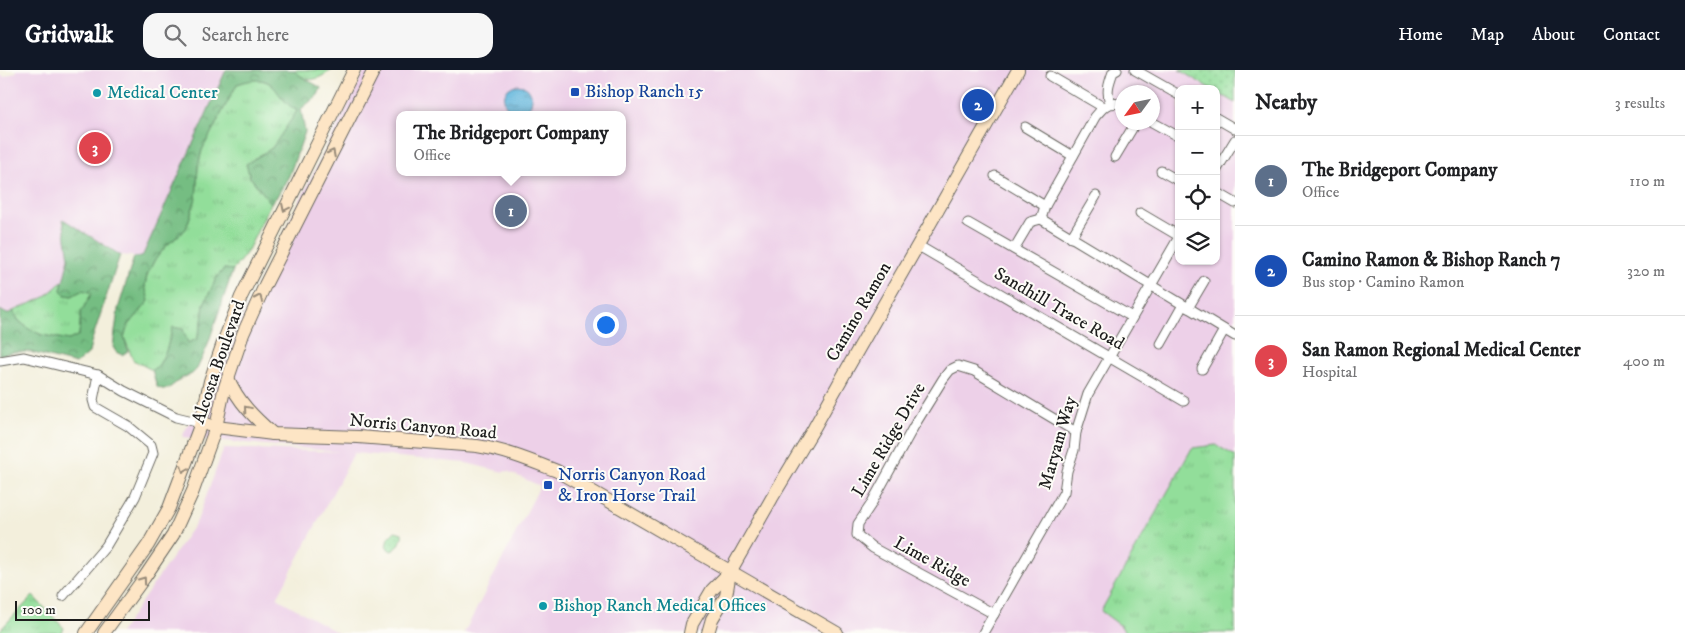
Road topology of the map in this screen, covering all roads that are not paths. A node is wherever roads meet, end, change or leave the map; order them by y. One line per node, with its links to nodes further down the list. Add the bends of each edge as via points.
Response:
1 (354, 70): 48 (main road, Alcosta Boulevard, one-way to 48, via 241,297 210,381)
2 (374, 70): 46 (main road, Alcosta Boulevard, one-way to 2, via 265,285)
3 (1018, 70): 34 (main road, Camino Ramon)
4 (1114, 70): 9 (street)
5 (1135, 70): 7 (street)
6 (1050, 76): 9 (street)
7 (1175, 94)
8 (1115, 104): 9 (street)
9 (1106, 105): 18 (street, via 1095,117)
10 (1220, 120): 13 (street)
11 (1160, 126): 15 (street)
12 (1025, 127): 18 (street)
13 (1235, 129)
14 (1131, 130): 19 (street)
15 (1175, 135)
16 (1235, 140): 17 (street)
17 (1232, 150): 20 (street)
18 (1073, 156): 27 (street)
19 (1116, 157)
20 (1220, 159)
21 (1161, 171): 23 (street)
22 (995, 176): 27 (street)
23 (1175, 179)
24 (1220, 194): 26 (street)
25 (1096, 196): 32 (street)
26 (1235, 203)
27 (1045, 206): 29 (street)
28 (1140, 214): 31 (street)
29 (1041, 219): 32 (street); 35 (street, via 1030,222)
30 (968, 222): 35 (street)
31 (1175, 234)
32 (1071, 238): 37 (street)
33 (1175, 243): 37 (street, Maryam Way)
34 (917, 245): 42 (street, Sandhill Trace Road); 53 (main road, Camino Ramon)
35 (1014, 249): 39 (street)
36 (1204, 281): 38 (street)
37 (1151, 286): 38 (street); 39 (street, Maryam Way)
38 (1186, 307): 40 (street); 41 (street)
39 (1132, 318): 42 (street, Maryam Way)
40 (1231, 332): 44 (street)
41 (1161, 344)
42 (1110, 357): 47 (street, Sandhill Trace Road); 50 (street, Maryam Way, via 1088,394)
43 (0, 361): 45 (street, via 24,357)
44 (1202, 369)
45 (98, 375): 48 (street, via 176,417); 54 (street, via 93,400 95,406 128,426 151,445 153,453 135,497 106,546)
46 (228, 378): 49 (main road, Alcosta Boulevard); 51 (main road, one-way to 46, via 245,407)
47 (1184, 401)
48 (201, 423): 49 (main road, Norris Canyon Road); 56 (main road, Alcosta Boulevard, one-way to 56, via 169,508)
49 (216, 427): 51 (main road, Norris Canyon Road); 57 (main road, Alcosta Boulevard, one-way to 49, via 173,535)
50 (1076, 432): 52 (street, Lime Ridge Drive, via 974,371 958,366 943,379 914,426 858,524); 55 (street, Maryam Way, via 1064,492)
51 (273, 434): 53 (main road, Norris Canyon Road, via 493,448 558,471)
52 (857, 535): 55 (street, Lime Ridge, via 880,552)
53 (730, 572): 58 (main road, Camino Ramon, via 712,590); 59 (main road, Camino Ramon, via 726,596 712,619); 60 (main road, Norris Canyon Road)
54 (63, 596)
55 (994, 614): 61 (street, Maryam Way)
56 (86, 633)
57 (104, 633)
58 (690, 633)
59 (708, 633)
60 (837, 633)
61 (983, 633)

